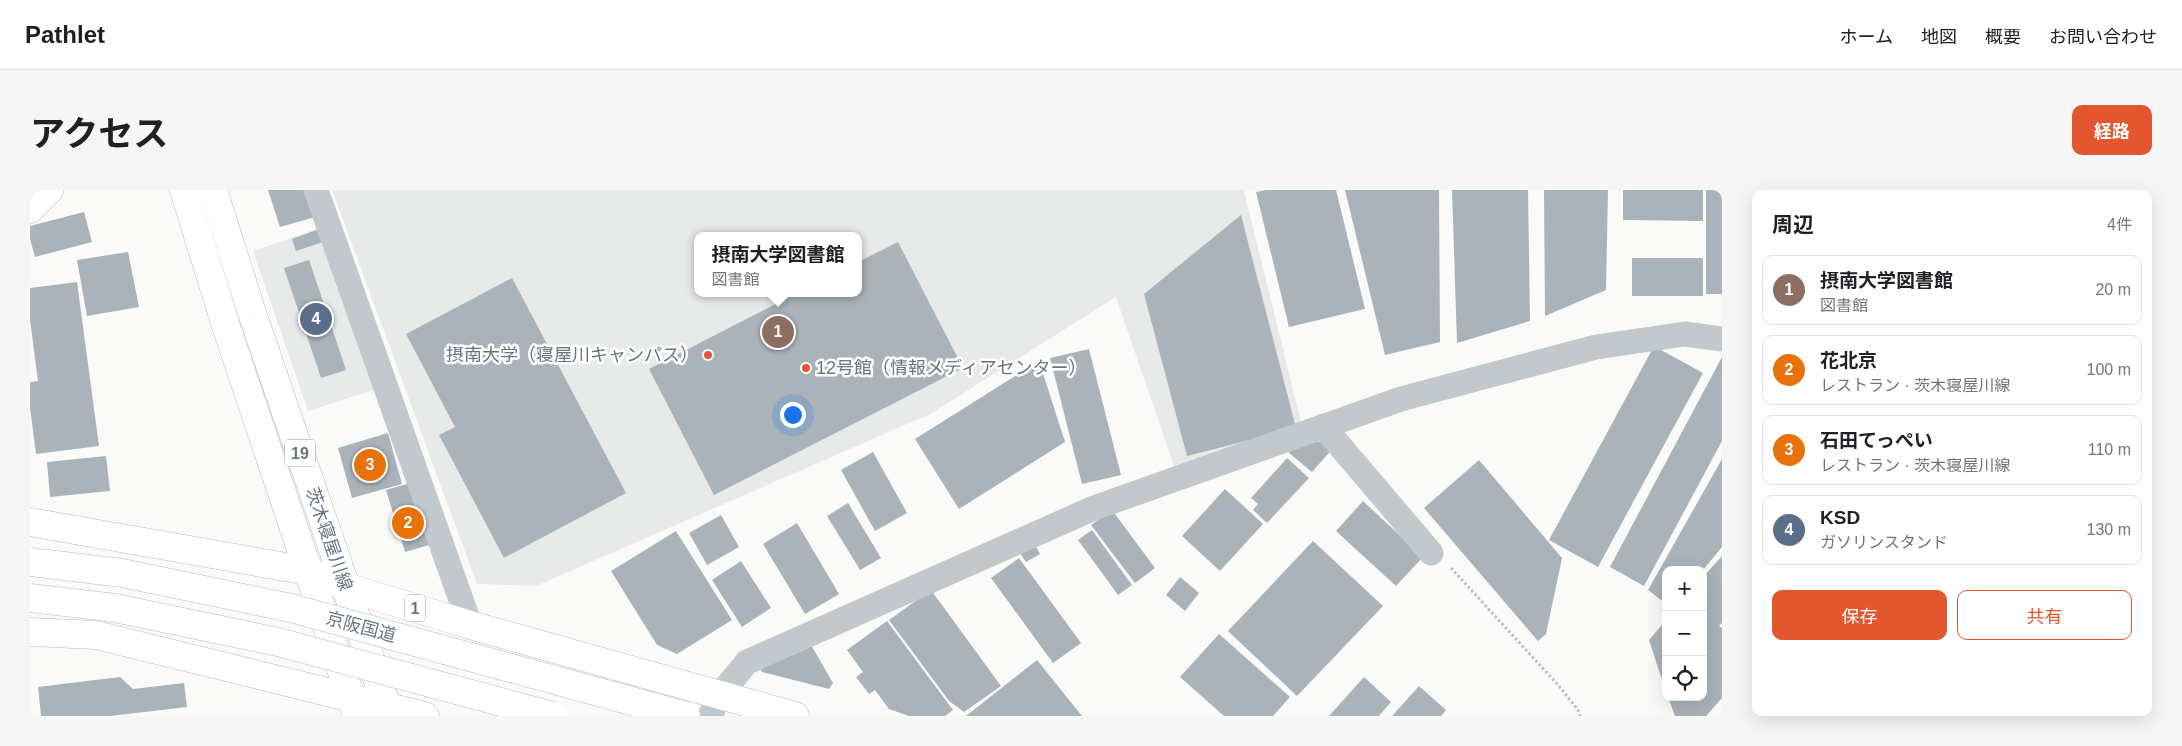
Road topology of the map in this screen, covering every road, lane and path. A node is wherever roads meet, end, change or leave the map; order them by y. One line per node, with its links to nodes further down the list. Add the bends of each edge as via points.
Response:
1 (49, 190): 5 (main road)
2 (184, 190): 11 (main road, 茨木寝屋川線 / 19)
3 (213, 190): 12 (main road, 茨木寝屋川線 / 19)
4 (316, 190): 14 (street)
5 (30, 209)
6 (1722, 339): 7 (street, via 1685,334 1596,347 1401,399)
7 (1323, 426): 9 (street); 16 (street, via 1094,508 764,654 747,662)
8 (30, 522): 11 (main road, 1)
9 (1431, 553): 23 (path, via 1446,562 1473,591 1559,686)
10 (30, 562): 21 (main road, 京阪国道 / 1, bridge, via 122,573 291,608)
11 (308, 571): 12 (main road, 1); 17 (main road, 茨木寝屋川線 / 19)
12 (346, 587): 14 (main road, 1); 18 (main road, 茨木寝屋川線 / 19)
13 (30, 598): 20 (main road, 京阪国道, bridge, via 115,608 278,642)
14 (470, 625): 16 (main road, 1)
15 (30, 632): 17 (main road, via 96,634)
16 (715, 705): 22 (main road, 1)
17 (354, 706): 18 (main road)
18 (388, 711): 19 (main road)
19 (425, 716)
20 (553, 716)
21 (686, 716)
22 (795, 716)
23 (1580, 716)

